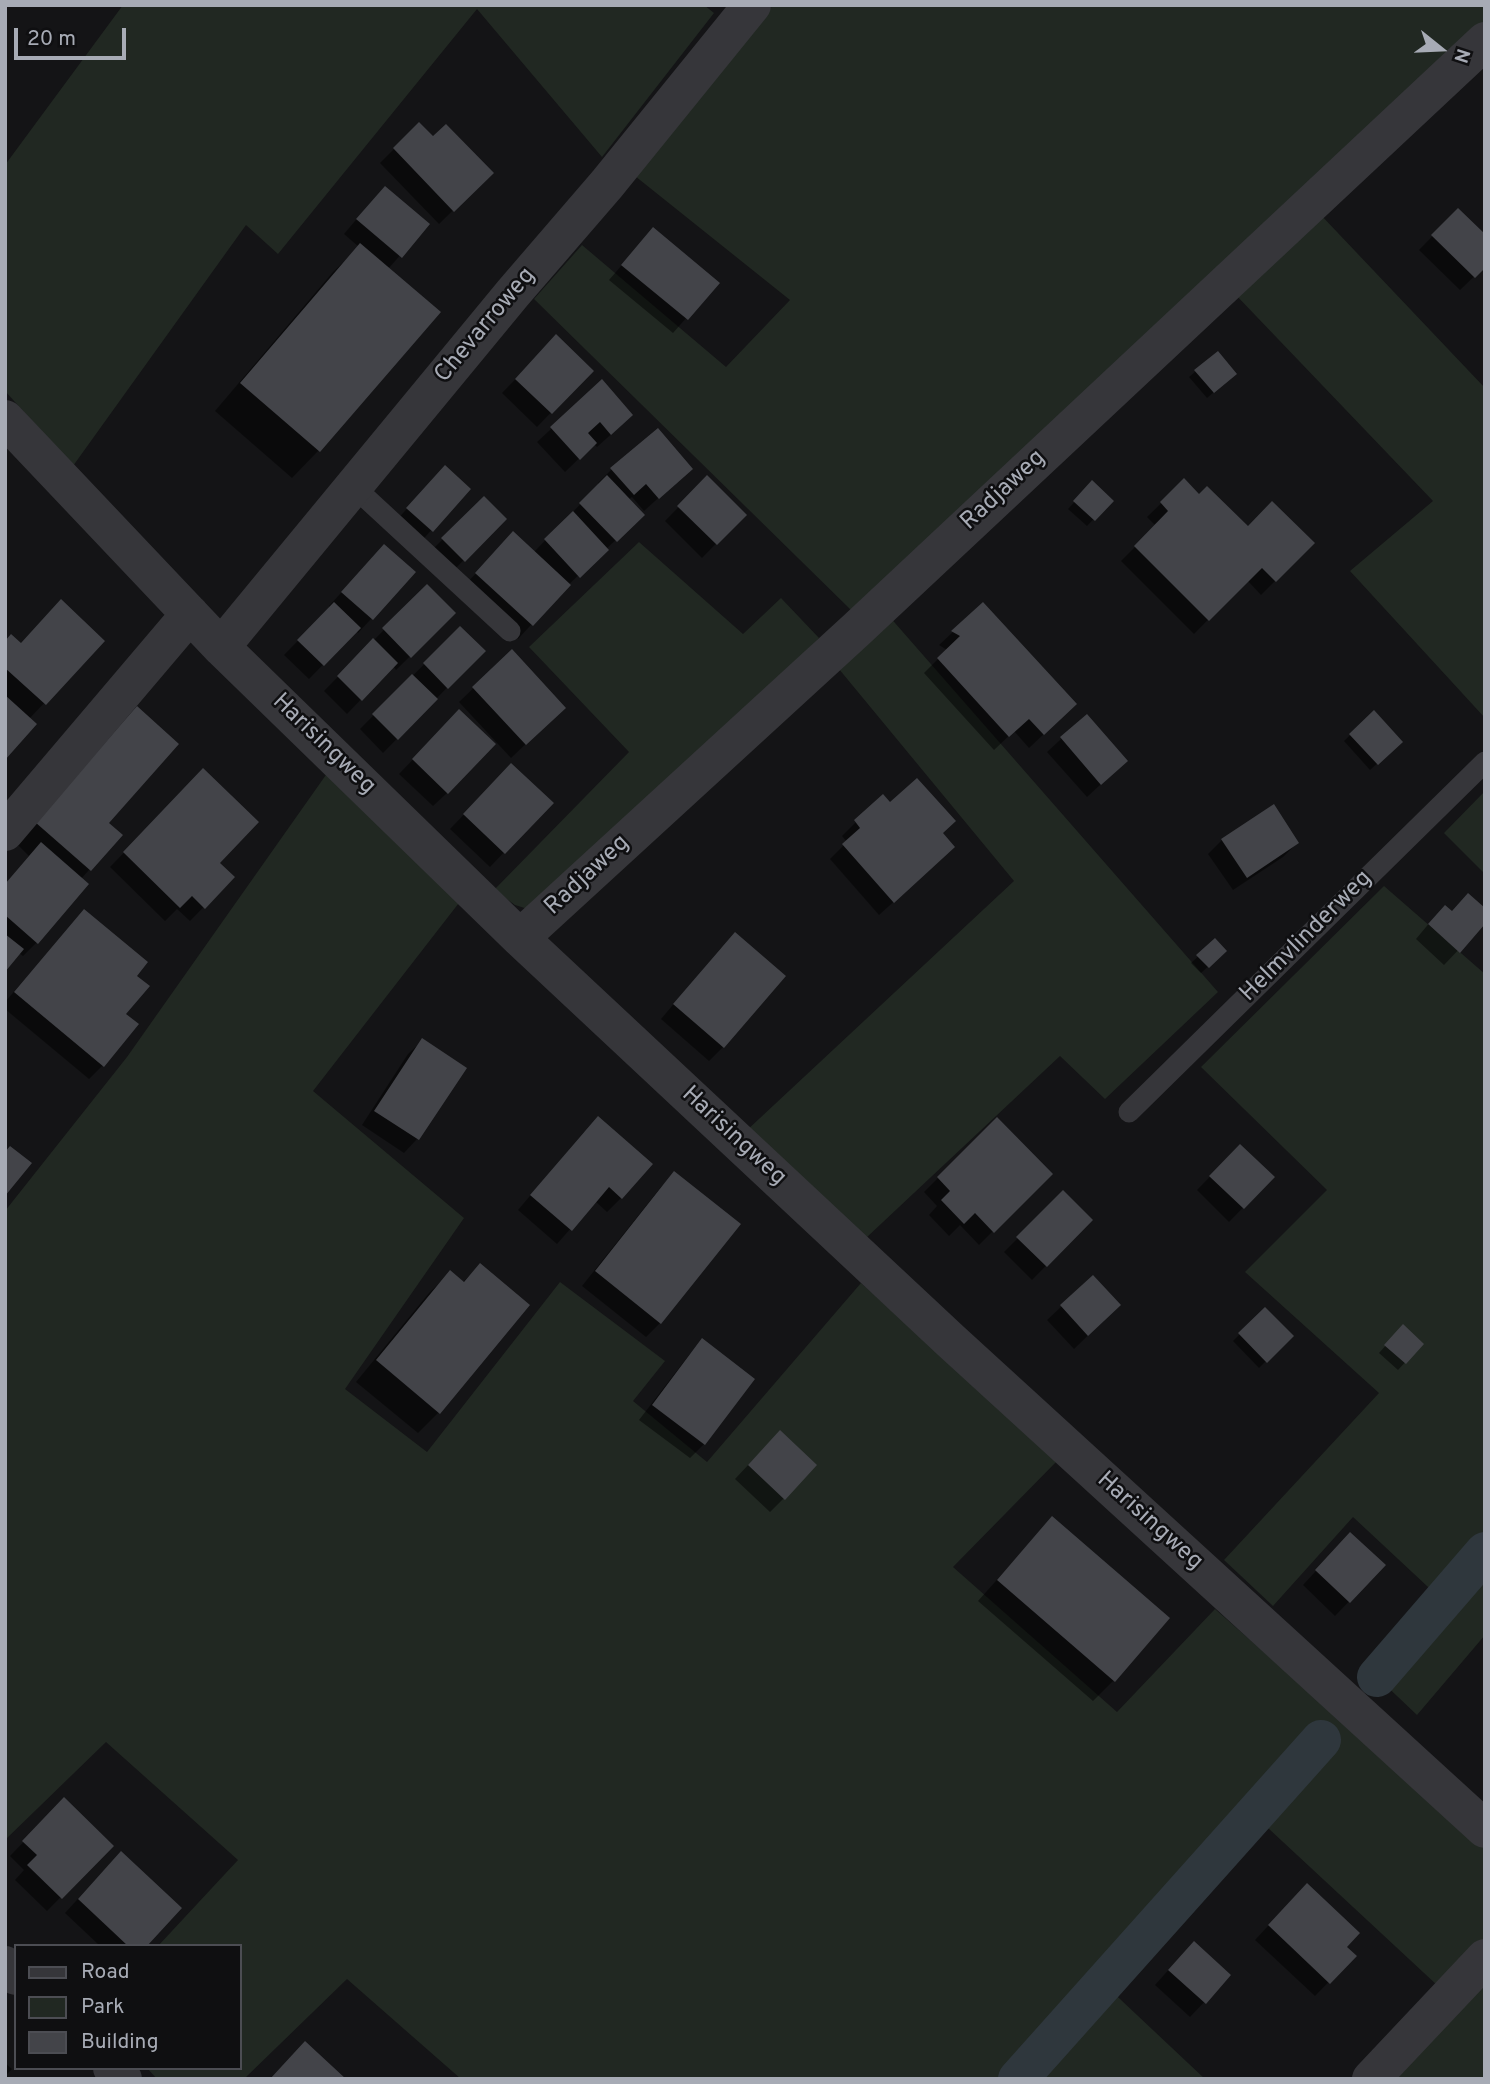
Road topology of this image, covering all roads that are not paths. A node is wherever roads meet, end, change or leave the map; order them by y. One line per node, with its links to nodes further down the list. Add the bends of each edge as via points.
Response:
1 (751, 5): 4 (street, Chevarroweg)
2 (1485, 41): 10 (street, Radjaweg)
3 (5, 419): 5 (street, Harisingweg)
4 (353, 486): 6 (lane); 7 (street, Chevarroweg)
5 (190, 614): 7 (street, Harisingweg); 9 (street)
6 (510, 631)
7 (221, 647): 10 (street, Harisingweg)
8 (1485, 762): 11 (lane, Helmvlinderweg)
9 (5, 832)
10 (520, 938): 12 (street, Harisingweg, via 951,1341)
11 (1129, 1112)
12 (1485, 1829)
13 (1485, 1958): 14 (street)
14 (1371, 2079)

